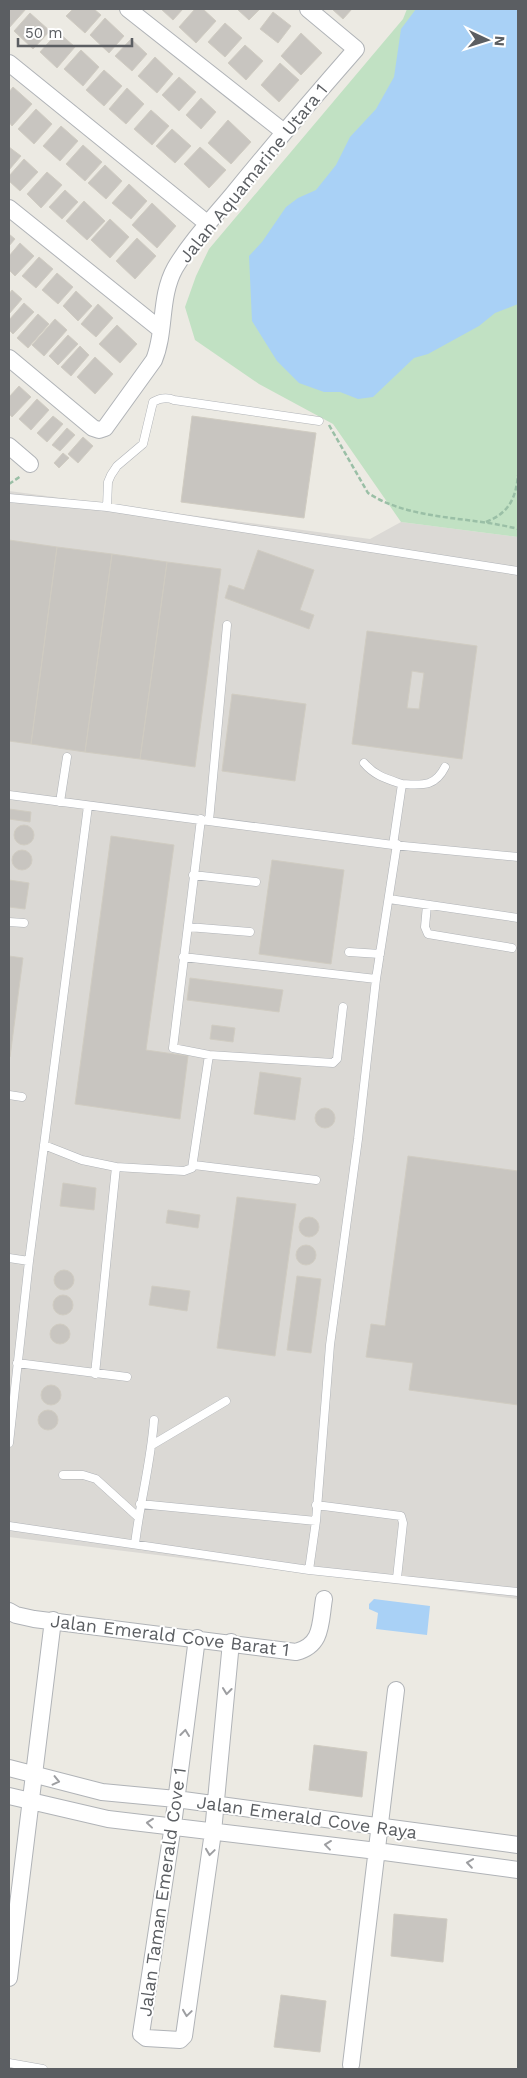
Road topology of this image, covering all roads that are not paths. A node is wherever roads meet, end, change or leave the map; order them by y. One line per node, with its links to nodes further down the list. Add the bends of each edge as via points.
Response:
1 (128, 9): 4 (street)
2 (308, 9): 4 (street, Jalan Aquamarine Utara 1, via 356,49)
3 (9, 63): 6 (street)
4 (284, 132): 6 (street, Jalan Aquamarine Utara 1)
5 (9, 208): 7 (street)
6 (208, 224): 7 (street, Jalan Aquamarine Utara 1, via 174,270)
7 (161, 330): 8 (street, Jalan Aquamarine Utara 1, via 154,360 105,428 96,429)
8 (9, 358)
9 (319, 421): 13 (lane, via 169,398 157,399 153,402 143,444 117,466 108,482)
10 (9, 446): 11 (street)
11 (30, 464)
12 (9, 498): 13 (lane)
13 (107, 507): 14 (lane)
14 (518, 571)
15 (227, 625): 23 (lane)
16 (67, 757): 21 (lane)
17 (364, 763): 19 (lane, via 381,778)
18 (444, 767): 19 (lane, via 440,778 433,783)
19 (402, 784): 24 (lane)
20 (9, 795): 21 (lane)
21 (60, 802): 22 (lane)
22 (88, 806): 23 (lane); 44 (lane)
23 (205, 820): 24 (lane); 26 (lane)
24 (395, 844): 25 (lane); 28 (lane)
25 (518, 858)
26 (193, 875): 27 (lane); 33 (lane)
27 (256, 882)
28 (389, 899): 29 (lane); 37 (lane)
29 (427, 905): 30 (lane); 35 (lane, via 424,927 428,934)
30 (518, 918)
31 (9, 922): 32 (lane)
32 (24, 923)
33 (188, 927): 34 (lane); 38 (lane)
34 (250, 932)
35 (512, 948)
36 (350, 952): 37 (lane)
37 (380, 954): 39 (lane)
38 (184, 957): 39 (lane); 41 (lane, via 172,1046)
39 (376, 979): 59 (lane, via 330,1346)
40 (343, 1007): 41 (lane, via 337,1060 333,1063)
41 (209, 1055): 45 (lane)
42 (9, 1095): 43 (lane)
43 (22, 1097)
44 (44, 1145): 46 (lane, via 82,1160); 49 (lane)
45 (194, 1165): 46 (lane, via 184,1171); 47 (lane)
46 (116, 1167): 51 (lane)
47 (316, 1180)
48 (9, 1258): 49 (lane)
49 (29, 1261): 50 (lane)
50 (18, 1363): 51 (lane); 55 (lane)
51 (95, 1374): 52 (lane)
52 (128, 1377)
53 (226, 1401): 56 (lane)
54 (154, 1420): 56 (lane)
55 (9, 1443)
56 (152, 1445): 58 (lane)
57 (63, 1475): 60 (lane, via 84,1475 96,1479)
58 (140, 1504): 60 (lane); 61 (lane)
59 (316, 1505): 61 (lane); 65 (lane, via 400,1516 403,1524)
60 (138, 1517): 63 (lane)
61 (316, 1521): 64 (lane)
62 (9, 1526): 63 (lane)
63 (135, 1544): 64 (lane)
64 (309, 1570): 65 (lane)
65 (397, 1578): 66 (lane)
66 (518, 1592)
67 (324, 1599): 71 (street, Jalan Emerald Cove Barat 1, via 316,1639 303,1650 296,1652)
68 (9, 1611): 69 (street, Jalan Emerald Cove Barat 1, via 34,1619)
69 (53, 1620): 70 (street, Jalan Emerald Cove Barat 1); 74 (street)
70 (197, 1638): 71 (street, Jalan Emerald Cove Barat 1); 76 (street, Jalan Taman Emerald Cove 1, one-way to 70)
71 (231, 1642): 78 (street, Jalan Taman Emerald Cove 1, one-way to 78)
72 (396, 1690): 80 (street)
73 (9, 1768): 74 (street, Jalan Emerald Cove Raya)
74 (35, 1776): 76 (street, Jalan Emerald Cove Raya, one-way to 76, via 102,1792); 77 (street)
75 (9, 1796): 77 (street, Jalan Emerald Cove Raya)
76 (176, 1799): 78 (street, Jalan Emerald Cove Raya); 79 (street, Jalan Taman Emerald Cove 1)
77 (31, 1802): 79 (street, Jalan Emerald Cove Raya, one-way to 77, via 108,1819); 85 (street)
78 (216, 1804): 80 (street, Jalan Emerald Cove Raya); 81 (street, Jalan Taman Emerald Cove 1)
79 (173, 1826): 81 (street, Jalan Emerald Cove Raya); 81 (street, Jalan Taman Emerald Cove 1, one-way to 79, via 184,2036 180,2040 146,2038 141,2034)
80 (380, 1826): 82 (street, Jalan Emerald Cove Raya); 83 (street)
81 (213, 1832): 83 (street, Jalan Emerald Cove Raya, one-way to 81)
82 (518, 1844)
83 (377, 1851): 84 (street, Jalan Emerald Cove Raya, one-way to 83); 87 (street)
84 (518, 1870)
85 (9, 1978)
86 (9, 2063): 88 (lane)
87 (350, 2065)
88 (43, 2069)

